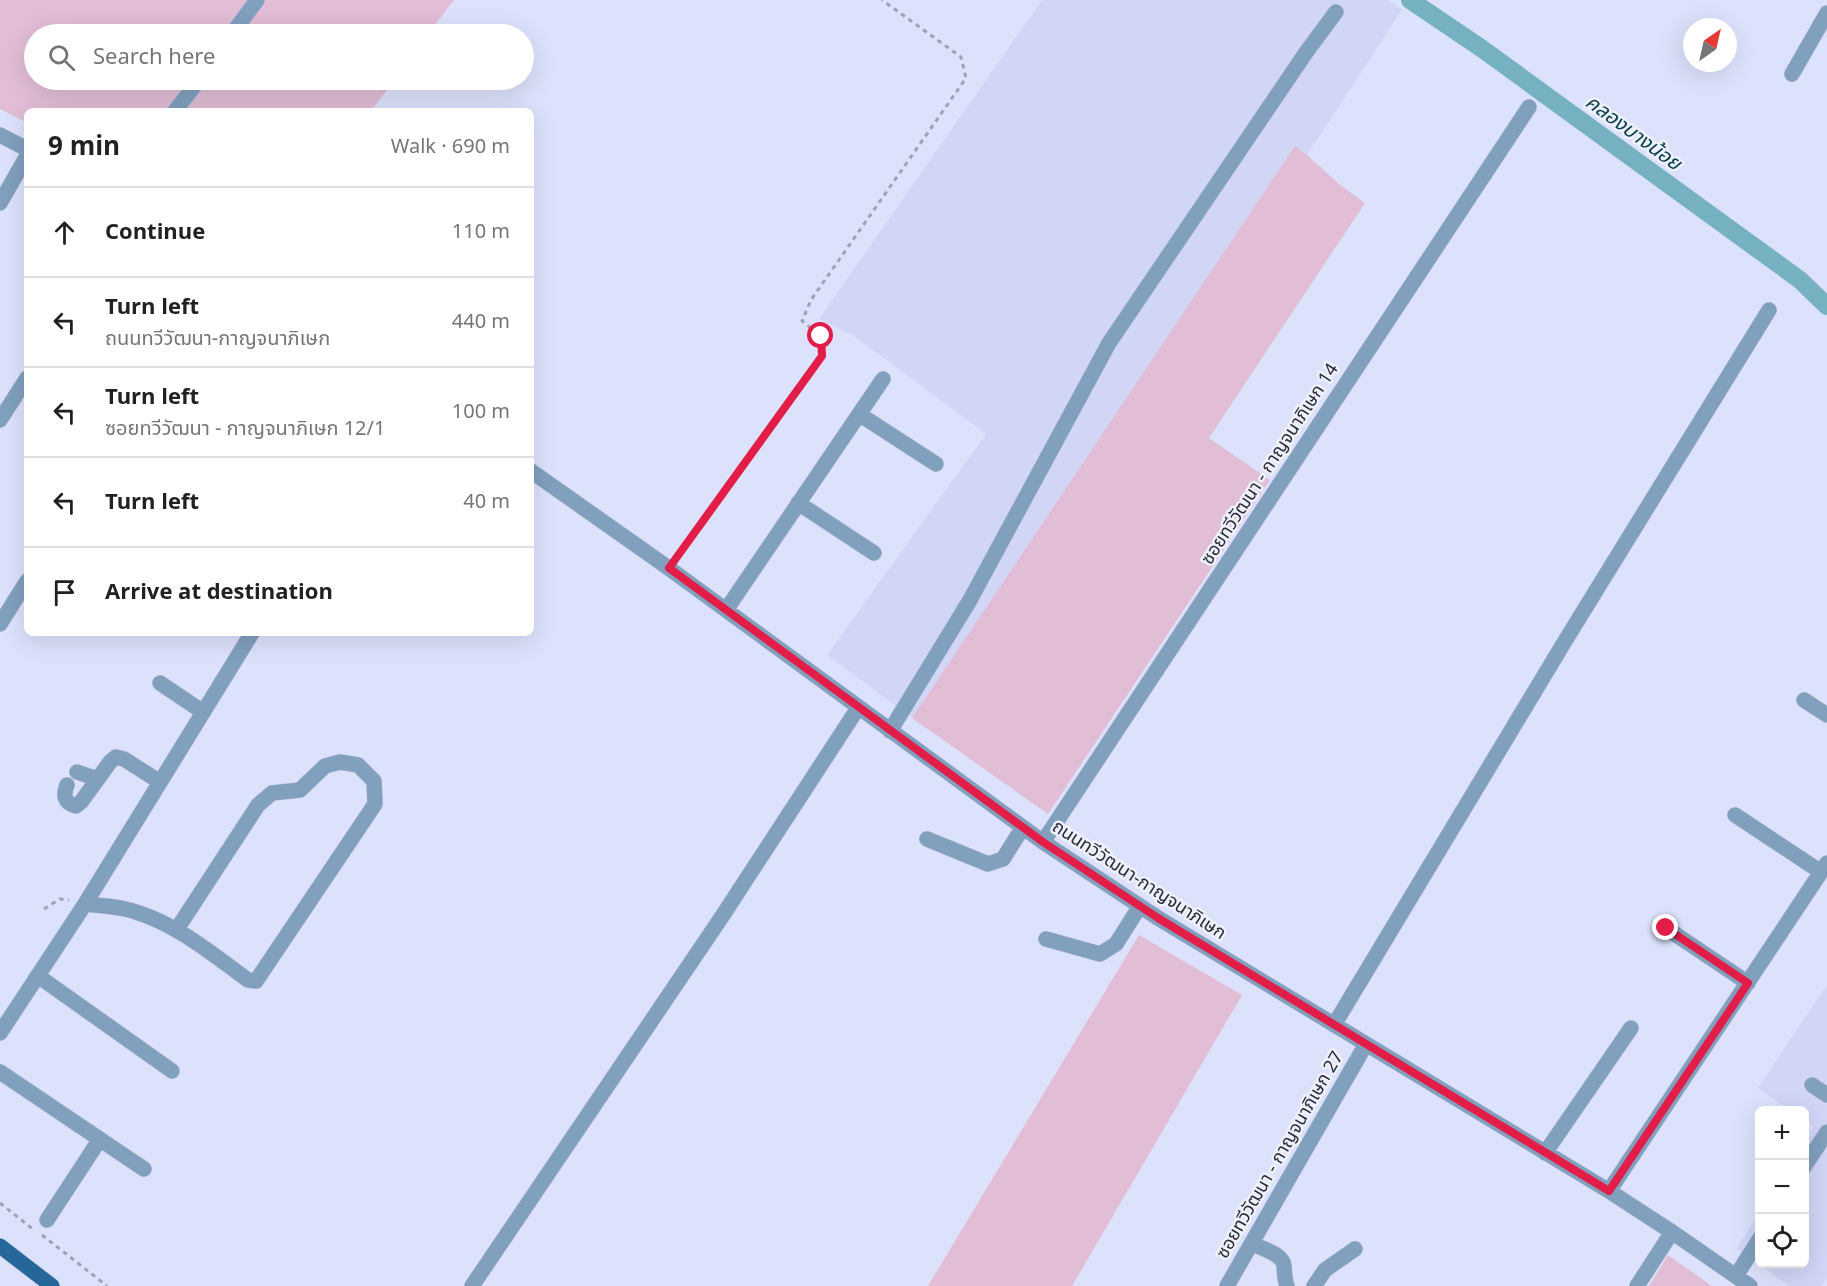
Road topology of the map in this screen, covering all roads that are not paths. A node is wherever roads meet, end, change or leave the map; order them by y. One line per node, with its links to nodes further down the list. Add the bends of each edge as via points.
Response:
1 (257, 0): 4 (street)
2 (1336, 12): 31 (street, via 1109,343 970,600)
3 (1827, 13): 5 (street)
4 (239, 24)
5 (1792, 74)
6 (191, 90): 8 (street)
7 (1528, 106): 39 (street, ซอยทวีวัฒนา - กาญจนาภิเษก 14)
8 (177, 108)
9 (0, 135): 10 (street)
10 (24, 147)
11 (24, 161): 12 (street)
12 (0, 203)
13 (1768, 310): 48 (street)
14 (883, 379): 16 (street)
15 (24, 383): 17 (street)
16 (859, 414): 18 (street); 20 (street)
17 (0, 420)
18 (936, 464)
19 (534, 473): 23 (street, ถนนทวีวัฒนา-กาญจนาภิเษก)
20 (798, 503): 21 (street); 23 (street)
21 (874, 553)
22 (24, 586): 24 (street)
23 (726, 610): 28 (street, ถนนทวีวัฒนา-กาญจนาภิเษก)
24 (0, 624)
25 (250, 636): 29 (street)
26 (160, 683): 29 (street)
27 (1804, 699): 30 (street)
28 (858, 708): 31 (street, ถนนทวีวัฒนา-กาญจนาภิเษก); 70 (street)
29 (203, 712): 34 (street)
30 (1827, 715)
31 (890, 731): 37 (street, ถนนทวีวัฒนา-กาญจนาภิเษก)
32 (77, 772): 33 (street)
33 (98, 779): 34 (street, via 116,757); 35 (street, via 76,806 65,799)
34 (160, 782): 41 (street)
35 (67, 784)
36 (1735, 814): 40 (street)
37 (1023, 827): 38 (street, via 1004,859 988,864); 39 (street, ถนนทวีวัฒนา-กาญจนาภิเษก)
38 (927, 839)
39 (1043, 842): 42 (street, ถนนทวีวัฒนา-กาญจนาภิเษก)
40 (1824, 868): 47 (street)
41 (86, 904): 44 (street, via 135,911); 46 (street)
42 (1140, 906): 45 (street, via 1116,944 1100,954); 48 (street, ถนนทวีวัฒนา-กาญจนาภิเษก)
43 (1666, 928): 47 (street)
44 (177, 929): 44 (street, via 248,980 256,981 375,804 374,781 358,765 340,762 325,766 300,790 272,793 258,805)
45 (1046, 939)
46 (38, 976): 50 (street); 52 (street)
47 (1748, 983): 61 (street)
48 (1334, 1025): 51 (street, ถนนทวีวัฒนา-กาญจนาภิเษก)
49 (1630, 1028): 58 (street)
50 (0, 1033)
51 (1366, 1044): 58 (street, ถนนทวีวัฒนา-กาญจนาภิเษก); 64 (street, ซอยทวีวัฒนา - กาญจนาภิเษก 27)
52 (172, 1071)
53 (0, 1072): 57 (street)
54 (1812, 1085): 55 (street)
55 (1827, 1095)
56 (1827, 1132): 59 (street)
57 (100, 1139): 60 (street); 62 (street)
58 (1545, 1153): 61 (street, ถนนทวีวัฒนา-กาญจนาภิเษก)
59 (1809, 1160)
60 (144, 1169)
61 (1609, 1191): 63 (street, ถนนทวีวัฒนา-กาญจนาภิเษก)
62 (46, 1220)
63 (1672, 1232): 68 (street, ถนนทวีวัฒนา-กาญจนาภิเษก); 74 (street)
64 (1253, 1244): 71 (street, ซอยทวีวัฒนา - กาญจนาภิเษก 27); 72 (street, via 1280,1257)
65 (0, 1246): 69 (main road)
66 (1755, 1246): 68 (street)
67 (1355, 1249): 73 (street, via 1325,1270)
68 (1736, 1276): 75 (street, ถนนทวีวัฒนา-กาญจนาภิเษก)
69 (52, 1286)
70 (472, 1286)
71 (1227, 1286)
72 (1287, 1286)
73 (1314, 1286)
74 (1637, 1286)
75 (1750, 1286)

